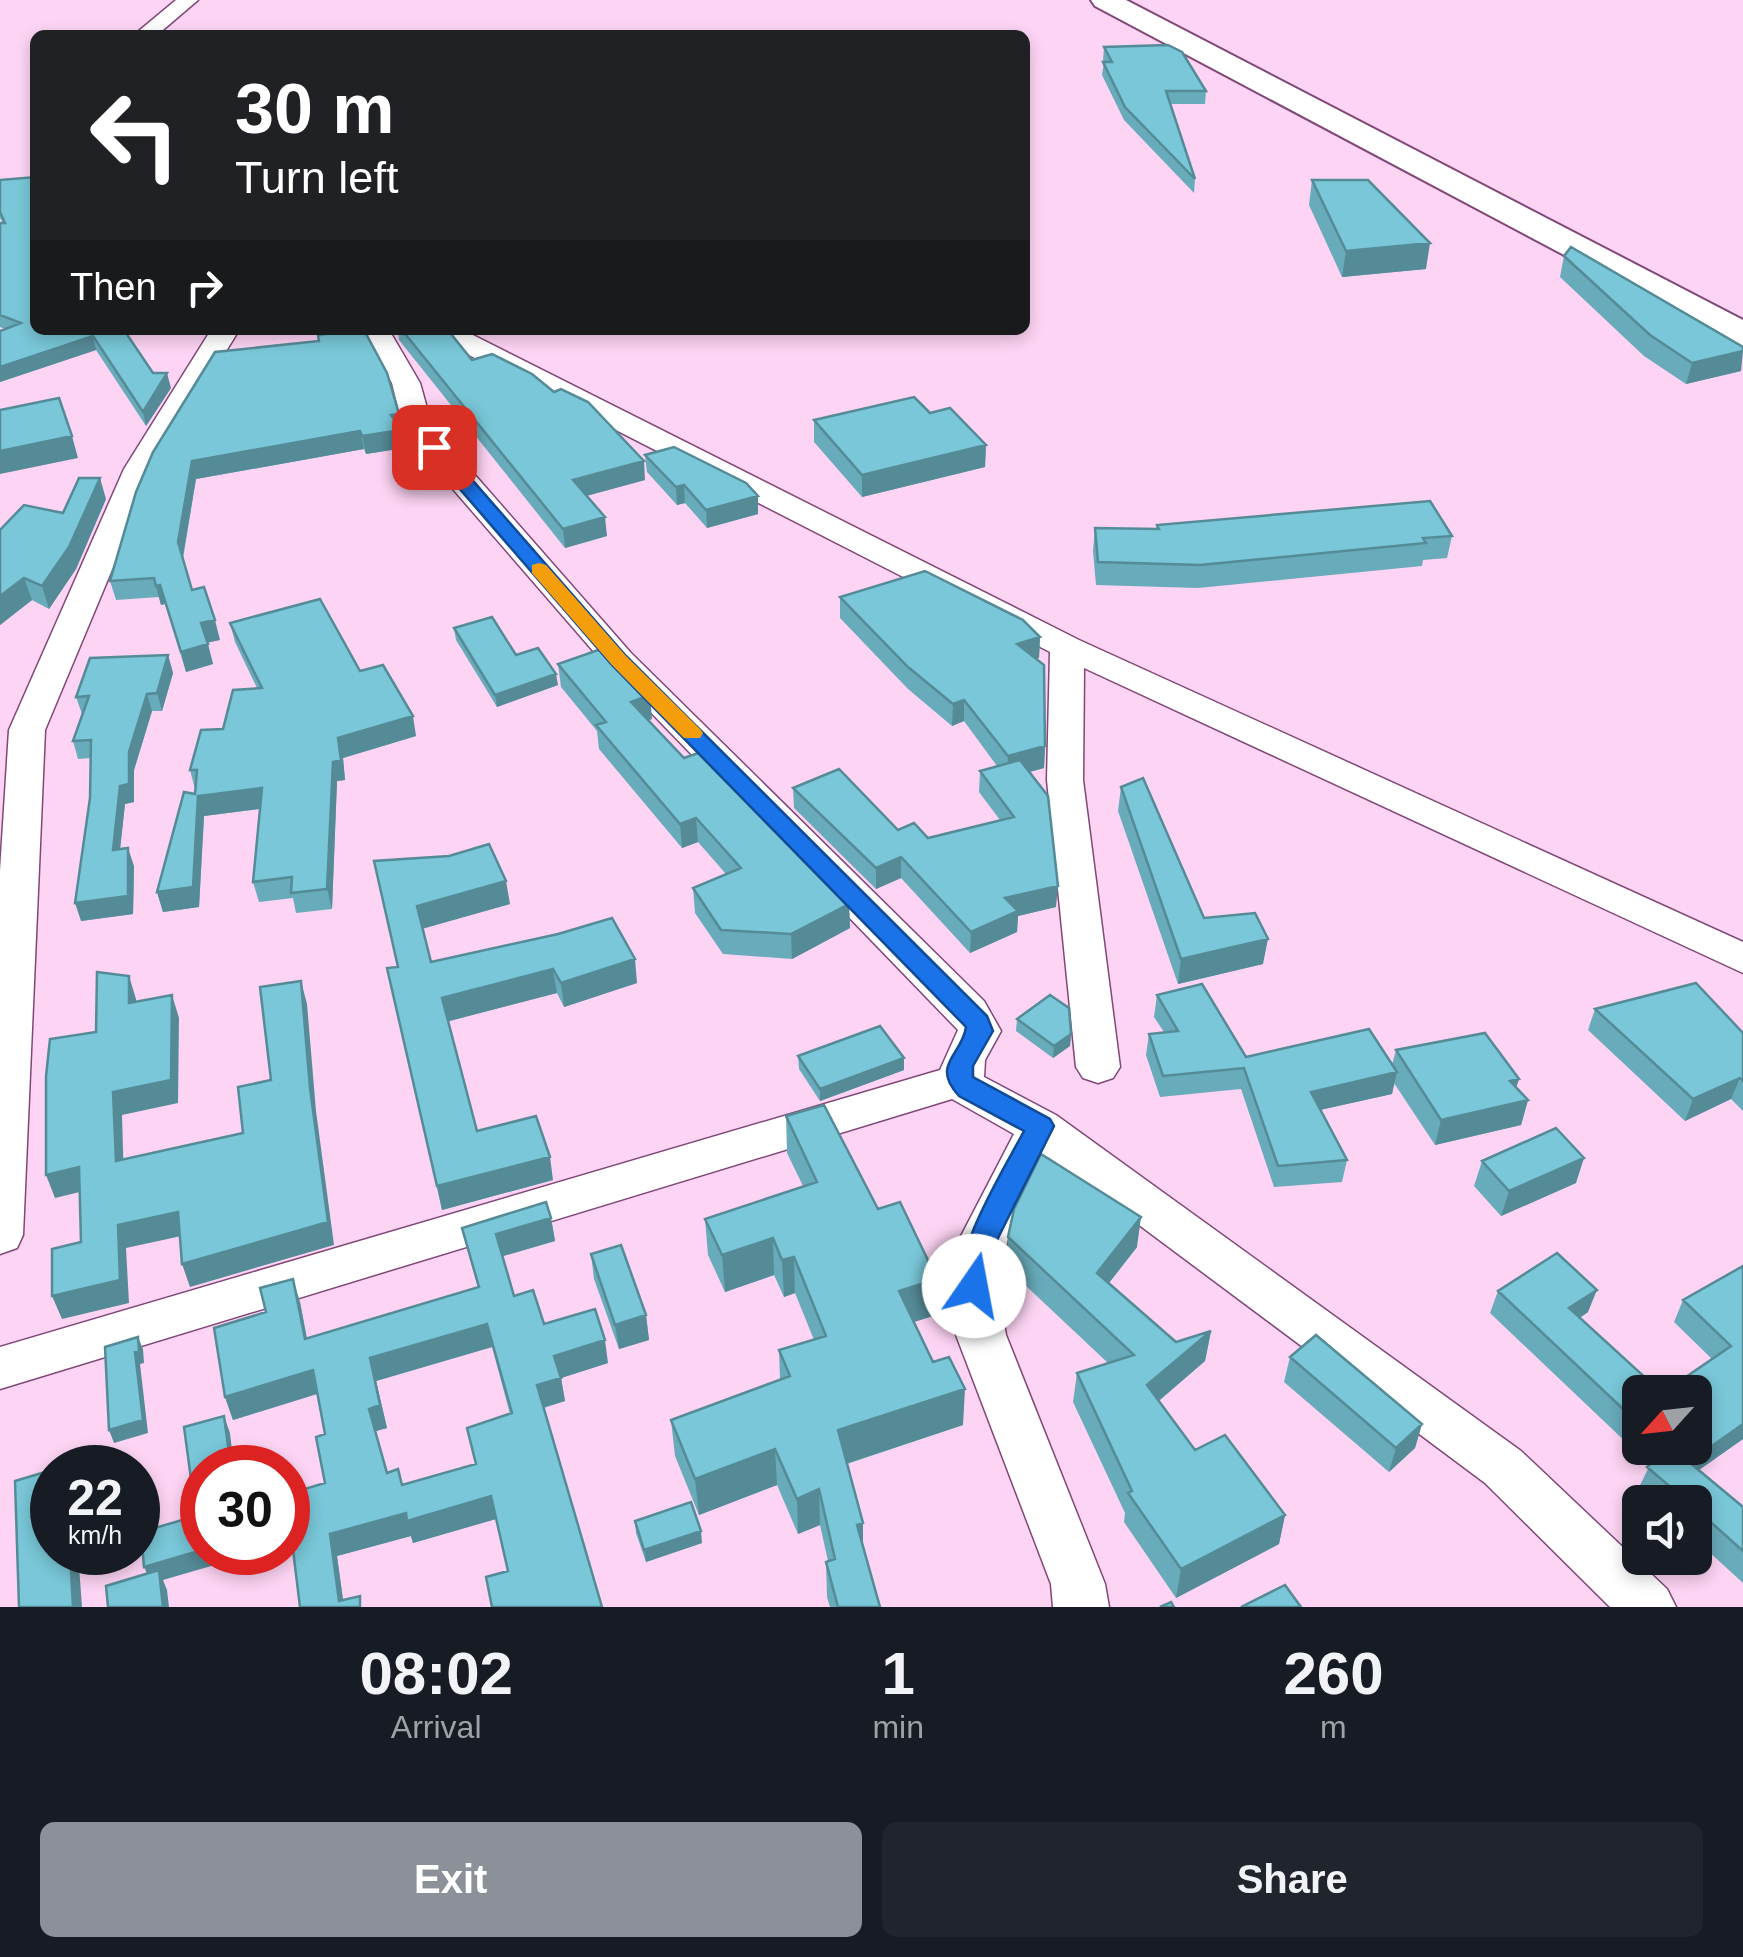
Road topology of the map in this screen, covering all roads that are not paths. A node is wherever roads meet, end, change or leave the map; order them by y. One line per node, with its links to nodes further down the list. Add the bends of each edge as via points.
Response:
1 (188, 0): 3 (street)
2 (1105, 0): 7 (main road)
3 (150, 30)
4 (222, 335): 9 (street, via 139,469)
5 (377, 335): 12 (street, via 406,382 418,427 450,468 619,660 969,1012 980,1031 960,1066)
6 (452, 335): 8 (street)
7 (1743, 336)
8 (1067, 647): 10 (street); 11 (street, via 1066,780)
9 (13, 729): 14 (street)
10 (1743, 959)
11 (1098, 1067)
12 (960, 1080): 13 (street); 15 (street)
13 (1040, 1126): 16 (street, via 984,1238 974,1286 981,1335); 17 (street, via 1503,1467)
14 (0, 1236)
15 (0, 1368)
16 (1082, 1607)
17 (1648, 1607)

